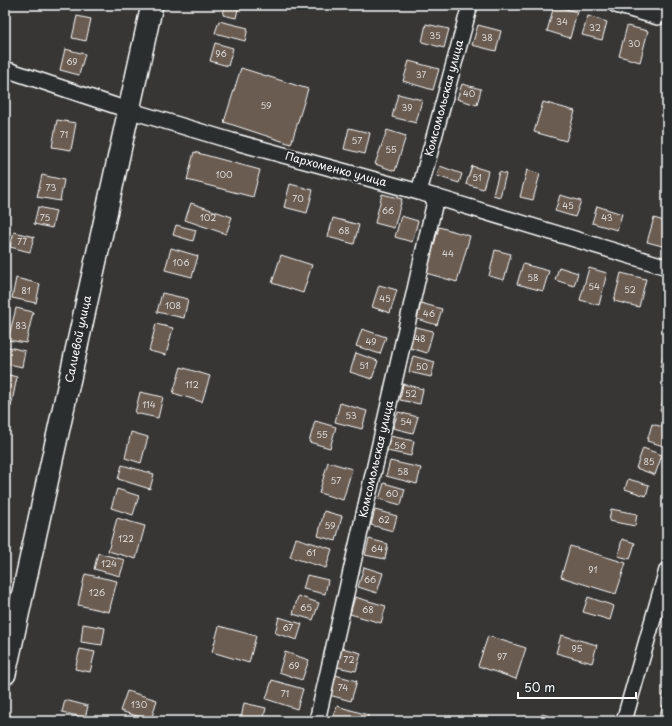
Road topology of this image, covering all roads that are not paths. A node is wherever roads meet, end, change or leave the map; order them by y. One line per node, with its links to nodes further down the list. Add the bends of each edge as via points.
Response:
1 (152, 5): 6 (main road, Салиевой улица)
2 (470, 5): 7 (street, Комсомольская улица)
3 (616, 5): 4 (street)
4 (658, 17)
5 (5, 69): 6 (street, Пархоменко улица)
6 (128, 110): 7 (street, Пархоменко улица); 11 (main road, Салиевой улица)
7 (418, 192): 8 (street, Пархоменко улица)
8 (436, 197): 9 (street, Пархоменко улица); 12 (street, Комсомольская улица)
9 (667, 267)
10 (667, 570): 13 (street)
11 (5, 674)
12 (317, 721)
13 (624, 721)

